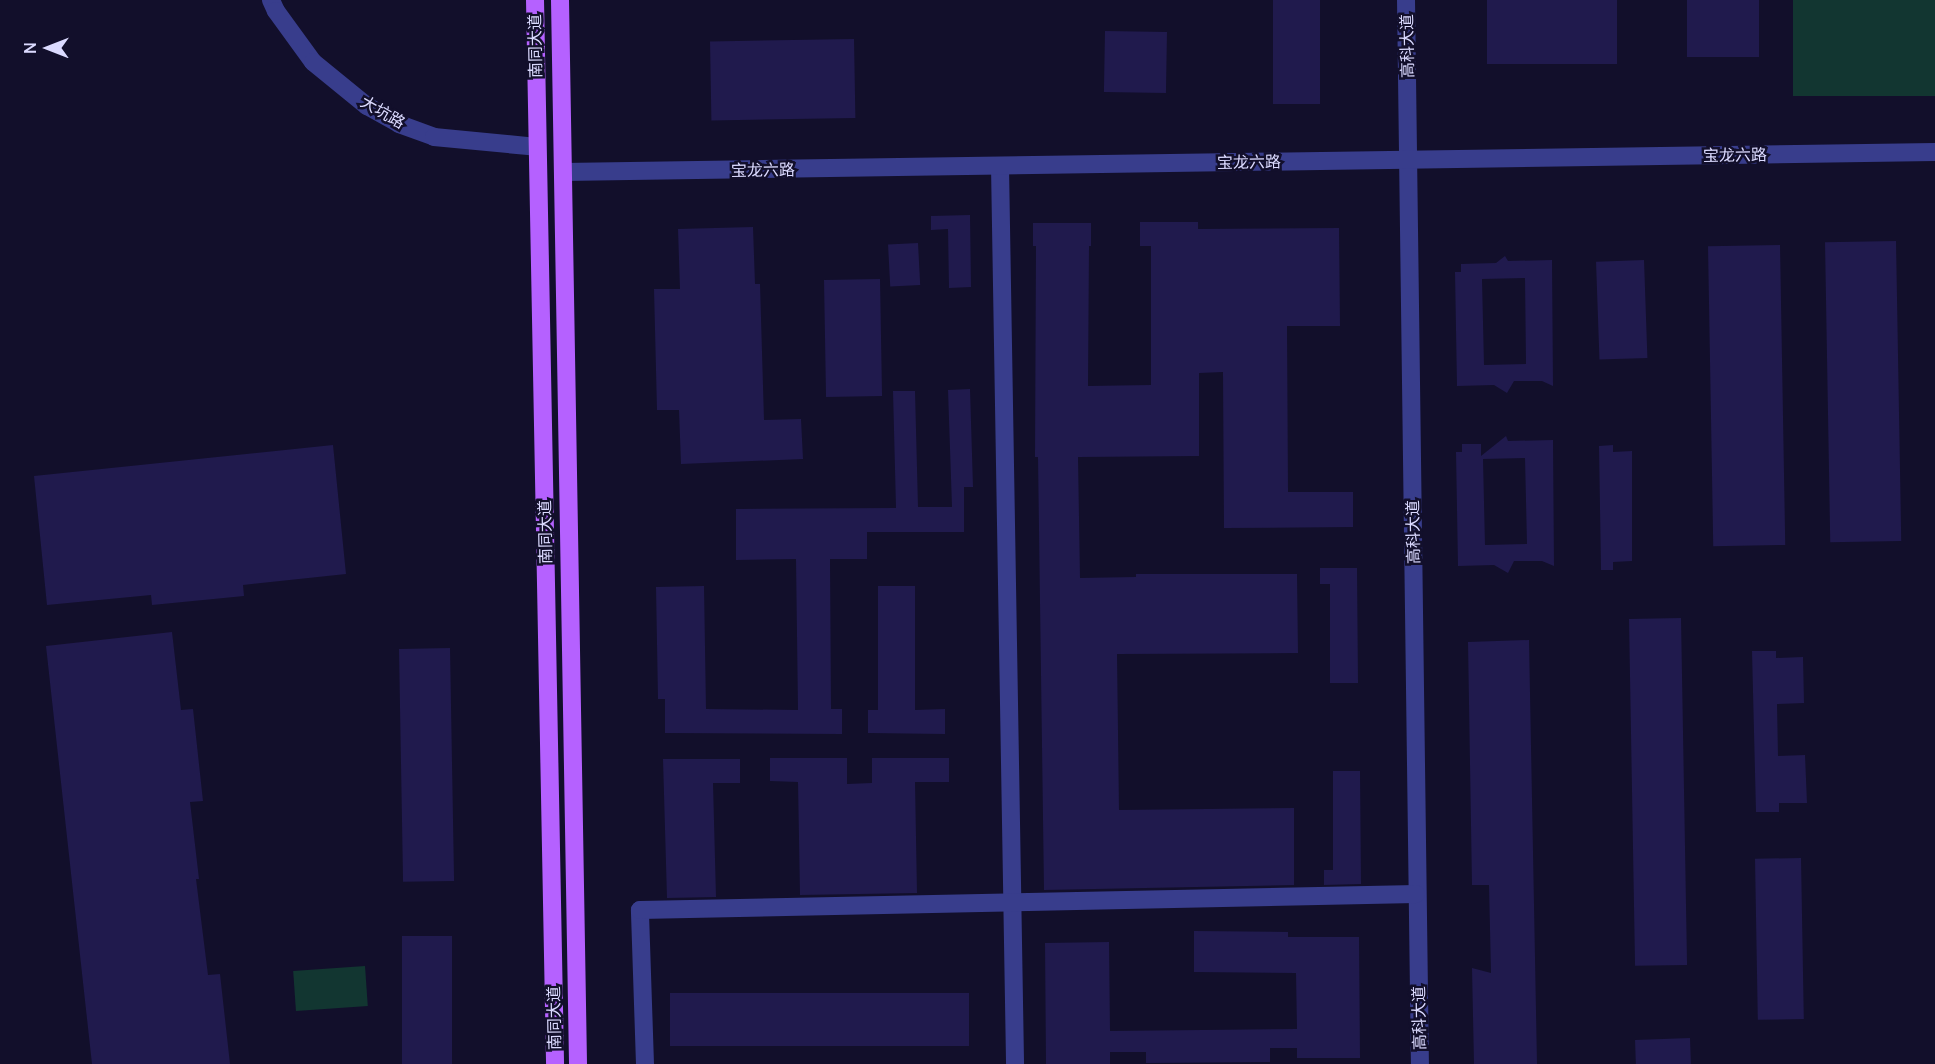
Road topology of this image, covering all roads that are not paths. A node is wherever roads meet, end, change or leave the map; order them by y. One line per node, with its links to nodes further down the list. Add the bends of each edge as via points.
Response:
1 (271, 0): 5 (street, 大坑路, via 313,62 367,106 399,124 434,137)
2 (535, 0): 5 (main road, 南同大道)
3 (560, 0): 9 (main road, 南同大道)
4 (1406, 0): 7 (street, 高科大道)
5 (537, 147): 12 (main road, 南同大道)
6 (1935, 152): 7 (street, 宝龙六路)
7 (1408, 160): 8 (street, 宝龙六路); 10 (street, 高科大道)
8 (1000, 166): 9 (street, 宝龙六路); 11 (street)
9 (563, 172): 13 (main road, 南同大道)
10 (1416, 894): 11 (street); 16 (street, 高科大道)
11 (1014, 904): 14 (street, via 640,910); 15 (street)
12 (555, 1064)
13 (578, 1064)
14 (645, 1064)
15 (1015, 1064)
16 (1420, 1064)

